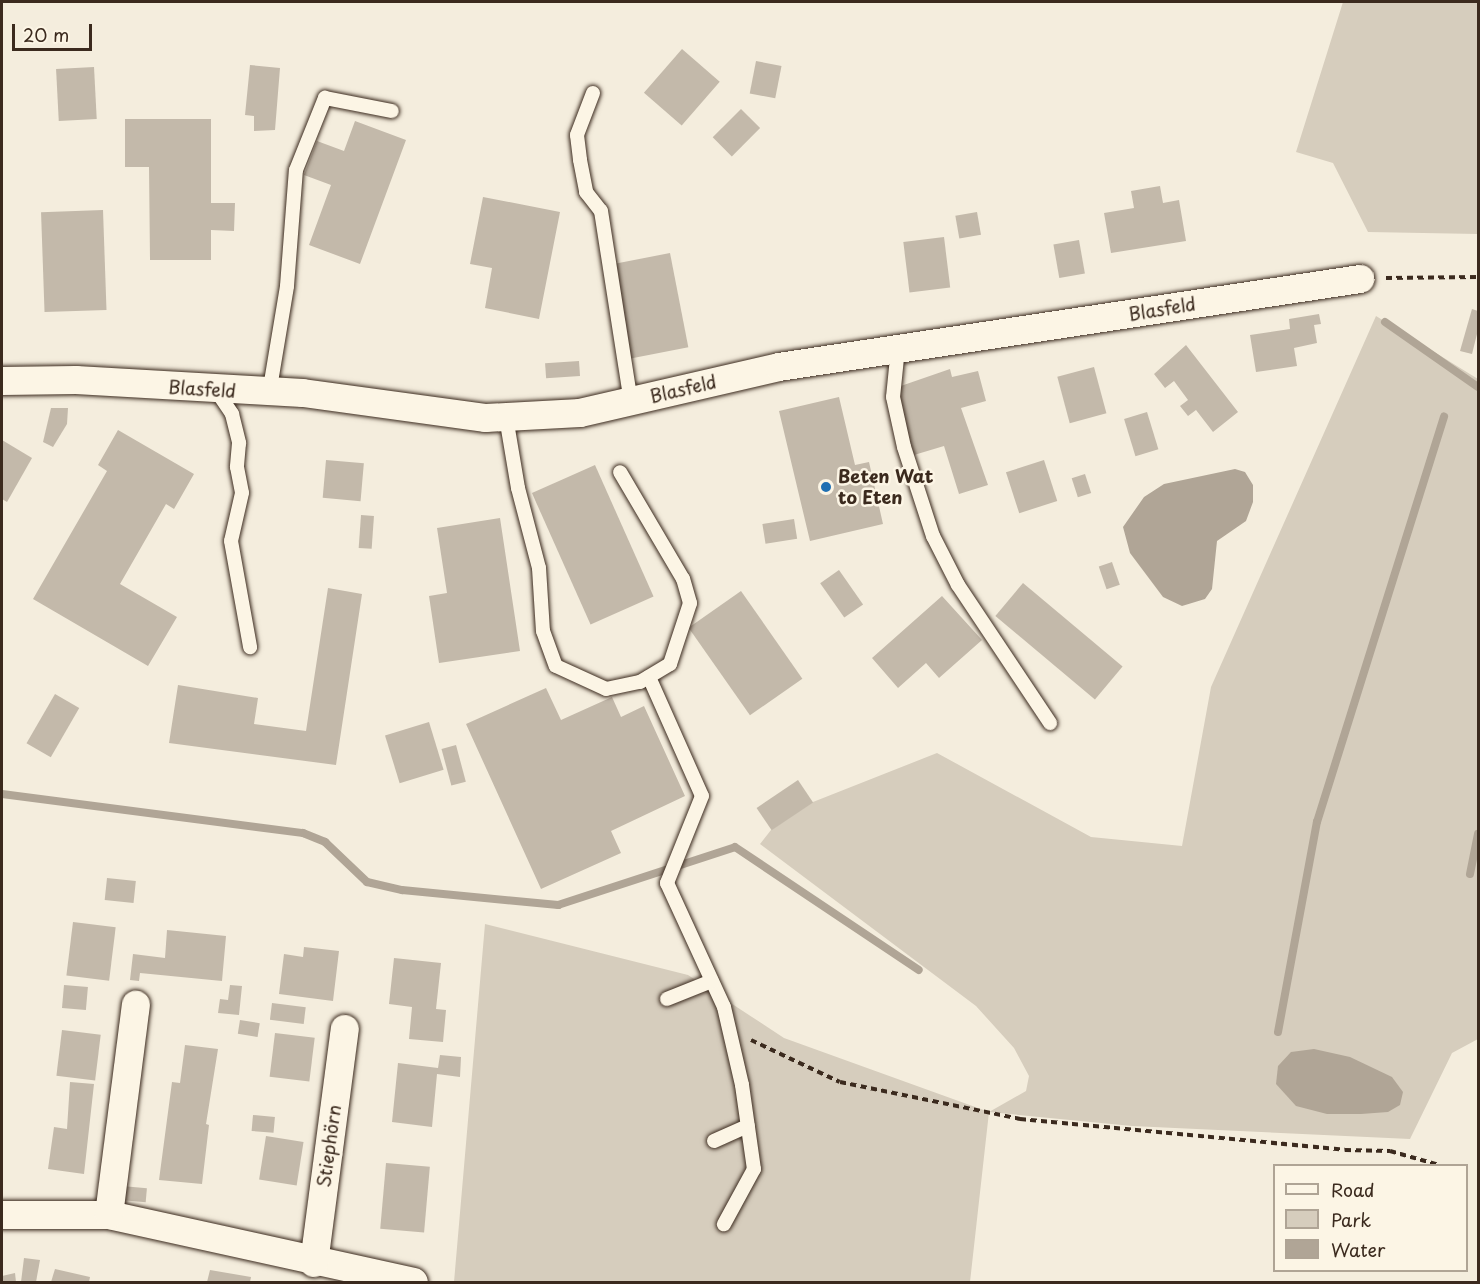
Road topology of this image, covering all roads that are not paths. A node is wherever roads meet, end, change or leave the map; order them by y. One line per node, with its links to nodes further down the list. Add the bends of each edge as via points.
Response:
1 (593, 93): 8 (lane, via 577,135 580,160 586,192 601,211)
2 (392, 111): 7 (lane, via 325,98 296,170 287,286)
3 (1360, 279): 4 (street, Blasfeld)
4 (898, 348): 8 (street, Blasfeld, via 779,367); 13 (lane, via 893,397 904,447 933,536 958,585)
5 (2, 381): 6 (street, Blasfeld, via 76,380)
6 (216, 390): 7 (street, Blasfeld); 11 (lane, via 232,414 239,442 237,467 242,493 231,541)
7 (269, 394): 9 (street, Blasfeld, via 303,393 486,418)
8 (631, 402): 9 (street, Blasfeld, via 580,413)
9 (506, 417): 12 (lane, via 518,488 539,568 543,631 556,666 606,689)
10 (620, 472): 12 (lane, via 683,579 690,603 670,664)
11 (250, 647)
12 (649, 677): 14 (lane, via 702,796 667,883)
13 (1050, 723)
14 (712, 981): 15 (lane); 18 (lane, via 729,1029)
15 (667, 999)
16 (136, 1005): 21 (street)
17 (345, 1029): 23 (street, Stiephörn)
18 (748, 1126): 19 (lane); 22 (lane, via 754,1168)
19 (714, 1141)
20 (2, 1215): 21 (street)
21 (109, 1215): 23 (street)
22 (724, 1224)
23 (314, 1263): 24 (street)
24 (414, 1282)

